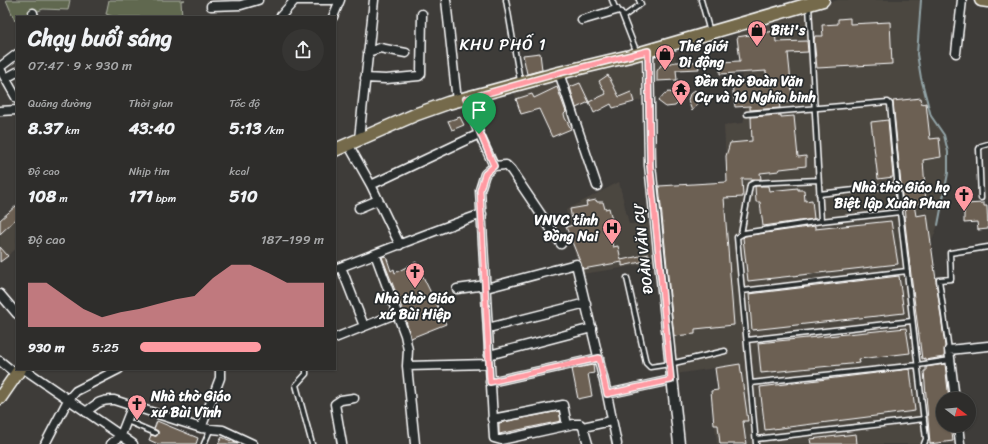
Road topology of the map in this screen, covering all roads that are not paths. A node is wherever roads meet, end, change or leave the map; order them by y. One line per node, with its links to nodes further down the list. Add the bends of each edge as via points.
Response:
1 (294, 0): 2 (street); 19 (street)
2 (332, 0)
3 (340, 0): 20 (street)
4 (374, 0): 24 (street)
5 (446, 0): 36 (street)
6 (506, 0): 34 (lane)
7 (612, 0): 17 (lane)
8 (639, 0): 21 (lane, via 641,4)
9 (701, 0): 23 (lane)
10 (823, 0): 15 (main road)
11 (962, 0): 27 (street)
12 (981, 0): 14 (main road)
13 (253, 1): 16 (street, via 241,5)
14 (988, 1)
15 (809, 2): 23 (main road); 37 (lane)
16 (211, 6)
17 (616, 10): 21 (lane); 22 (street)
18 (422, 14): 33 (street, via 422,74 386,79)
19 (281, 16)
20 (333, 16)
21 (623, 16): 25 (lane)
22 (582, 20)
23 (710, 33): 25 (main road)
24 (368, 52): 26 (street, via 380,48); 33 (street)
25 (643, 52): 31 (main road); 86 (street, ĐOÀN VĂN CỰ, via 650,166)
26 (406, 53)
27 (956, 53)
28 (16, 55): 29 (street)
29 (0, 68): 32 (street)
30 (16, 73): 32 (street)
31 (559, 73): 34 (main road); 50 (street)
32 (6, 78): 35 (street)
33 (365, 78): 42 (street)
34 (521, 84): 36 (main road)
35 (16, 98)
36 (462, 100): 41 (street); 42 (main road, via 418,114)
37 (815, 108): 40 (lane); 47 (lane); 49 (lane, via 888,102)
38 (16, 110): 39 (street)
39 (0, 111)
40 (747, 114)
41 (479, 134): 46 (street); 48 (street)
42 (359, 139): 43 (main road)
43 (348, 144): 45 (main road); 48 (street)
44 (988, 144): 52 (lane, via 979,149)
45 (336, 150)
46 (494, 166): 56 (street, via 485,174 480,190); 59 (street, via 506,165 511,170)
47 (818, 180): 51 (lane); 58 (lane, via 750,185)
48 (371, 185): 53 (street)
49 (898, 185): 51 (lane); 55 (lane)
50 (597, 186)
51 (819, 194): 57 (lane)
52 (981, 198)
53 (378, 200): 54 (street); 60 (street)
54 (359, 208)
55 (900, 212): 57 (lane); 64 (lane)
56 (482, 214): 60 (street, via 418,236); 66 (street)
57 (821, 221): 58 (lane)
58 (741, 234): 68 (lane, via 737,237)
59 (561, 244)
60 (400, 245): 62 (street)
61 (988, 247): 80 (lane, via 950,253 952,279 939,280)
62 (375, 254): 63 (street); 72 (street)
63 (338, 268): 74 (street)
64 (907, 271): 68 (lane); 73 (lane)
65 (627, 278): 86 (lane, via 646,363 650,367)
66 (486, 286): 67 (street); 70 (street, via 576,264); 75 (street)
67 (457, 289)
68 (742, 291): 78 (lane)
69 (0, 294): 71 (street)
70 (586, 303): 75 (street); 76 (street)
71 (16, 313)
72 (398, 313): 74 (street); 88 (street, via 408,350)
73 (912, 321): 78 (lane); 87 (lane)
74 (364, 326): 77 (street)
75 (488, 328): 83 (street)
76 (592, 328): 82 (street); 83 (street)
77 (336, 338)
78 (747, 340): 96 (lane)
79 (988, 346): 80 (street)
80 (949, 350): 84 (street)
81 (725, 351): 86 (lane)
82 (599, 358): 95 (street); 98 (street)
83 (489, 360): 88 (street); 95 (street)
84 (950, 360): 87 (lane); 97 (street)
85 (0, 361): 89 (street)
86 (670, 364): 94 (street, ĐOÀN VĂN CỰ)
87 (918, 365): 96 (lane); 105 (lane)
88 (408, 366): 124 (street)
89 (16, 369)
90 (117, 370): 101 (street, via 76,391)
91 (220, 370): 110 (street, via 220,378)
92 (306, 370): 122 (lane, via 306,374 296,385)
93 (20, 371): 99 (main road); 101 (street)
94 (671, 380): 98 (street); 127 (street, ĐOÀN VĂN CỰ)
95 (490, 382): 104 (street)
96 (750, 383): 115 (lane)
97 (954, 392)
98 (607, 394): 107 (street)
99 (0, 398)
100 (354, 398): 123 (street, via 340,400 335,404)
101 (68, 400): 103 (street); 117 (street)
102 (132, 407): 103 (street, via 104,399); 106 (street); 110 (street)
103 (86, 412): 114 (street)
104 (492, 419): 108 (street, via 563,405); 116 (street, via 494,438)
105 (924, 419): 115 (lane); 129 (lane)
106 (127, 421): 113 (lane); 114 (street)
107 (611, 421): 109 (street); 126 (street)
108 (567, 425): 109 (street, via 578,423); 116 (street)
109 (584, 427): 125 (street)
110 (201, 428): 111 (street)
111 (211, 428): 120 (lane); 121 (street, via 223,430)
112 (959, 432): 130 (street)
113 (155, 433)
114 (122, 436): 118 (street); 119 (street)
115 (756, 439): 128 (lane)
116 (517, 440)
117 (44, 444)
118 (111, 444)
119 (133, 444)
120 (204, 444)
121 (253, 444)
122 (312, 444)
123 (342, 444)
124 (415, 444)
125 (588, 444)
126 (617, 444)
127 (679, 444)
128 (756, 444)
129 (924, 444)
130 (960, 444)

